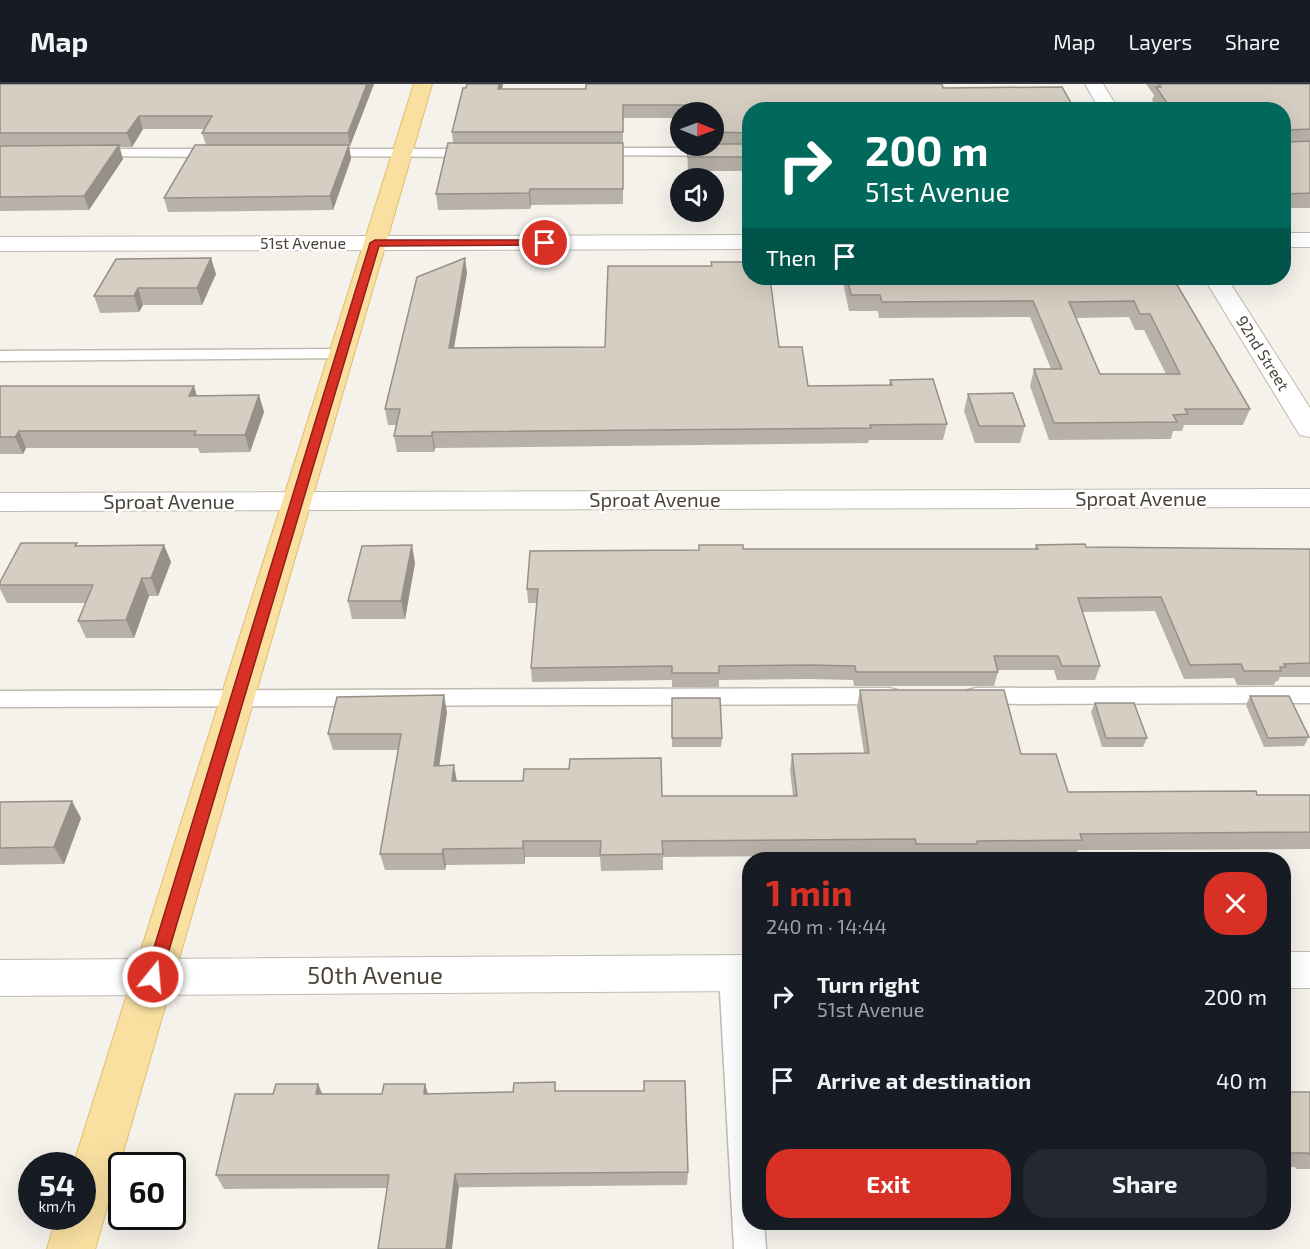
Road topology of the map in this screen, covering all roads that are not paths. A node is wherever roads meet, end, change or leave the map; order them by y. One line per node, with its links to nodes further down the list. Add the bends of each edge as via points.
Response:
1 (423, 84): 9 (main road)
2 (1094, 84): 3 (street)
3 (1105, 102)
4 (578, 152): 5 (lane)
5 (742, 152)
6 (83, 153): 7 (lane)
7 (237, 153)
8 (308, 153): 9 (lane)
9 (402, 153): 10 (lane); 14 (main road)
10 (488, 153)
11 (1291, 240): 12 (street)
12 (1310, 240)
13 (742, 242): 14 (street, 51st Avenue)
14 (375, 243): 15 (street, 51st Avenue); 17 (main road)
15 (0, 244)
16 (1219, 285): 19 (street, 92nd Street)
17 (341, 354): 18 (lane); 21 (main road)
18 (0, 356)
19 (1310, 429)
20 (1310, 498): 21 (street, Sproat Avenue)
21 (297, 501): 22 (street, Sproat Avenue); 26 (main road)
22 (0, 502)
23 (1310, 695): 25 (lane)
24 (914, 696): 26 (lane)
25 (950, 696)
26 (238, 697): 27 (lane); 31 (main road)
27 (0, 699)
28 (1291, 970): 29 (street)
29 (1310, 970)
30 (741, 973): 31 (street, 50th Avenue); 33 (lane)
31 (153, 977): 32 (street, 50th Avenue); 34 (main road)
32 (0, 978)
33 (742, 1004)
34 (96, 1164)
35 (77, 1230): 37 (main road)
36 (749, 1230): 38 (lane)
37 (71, 1249)
38 (750, 1249)

